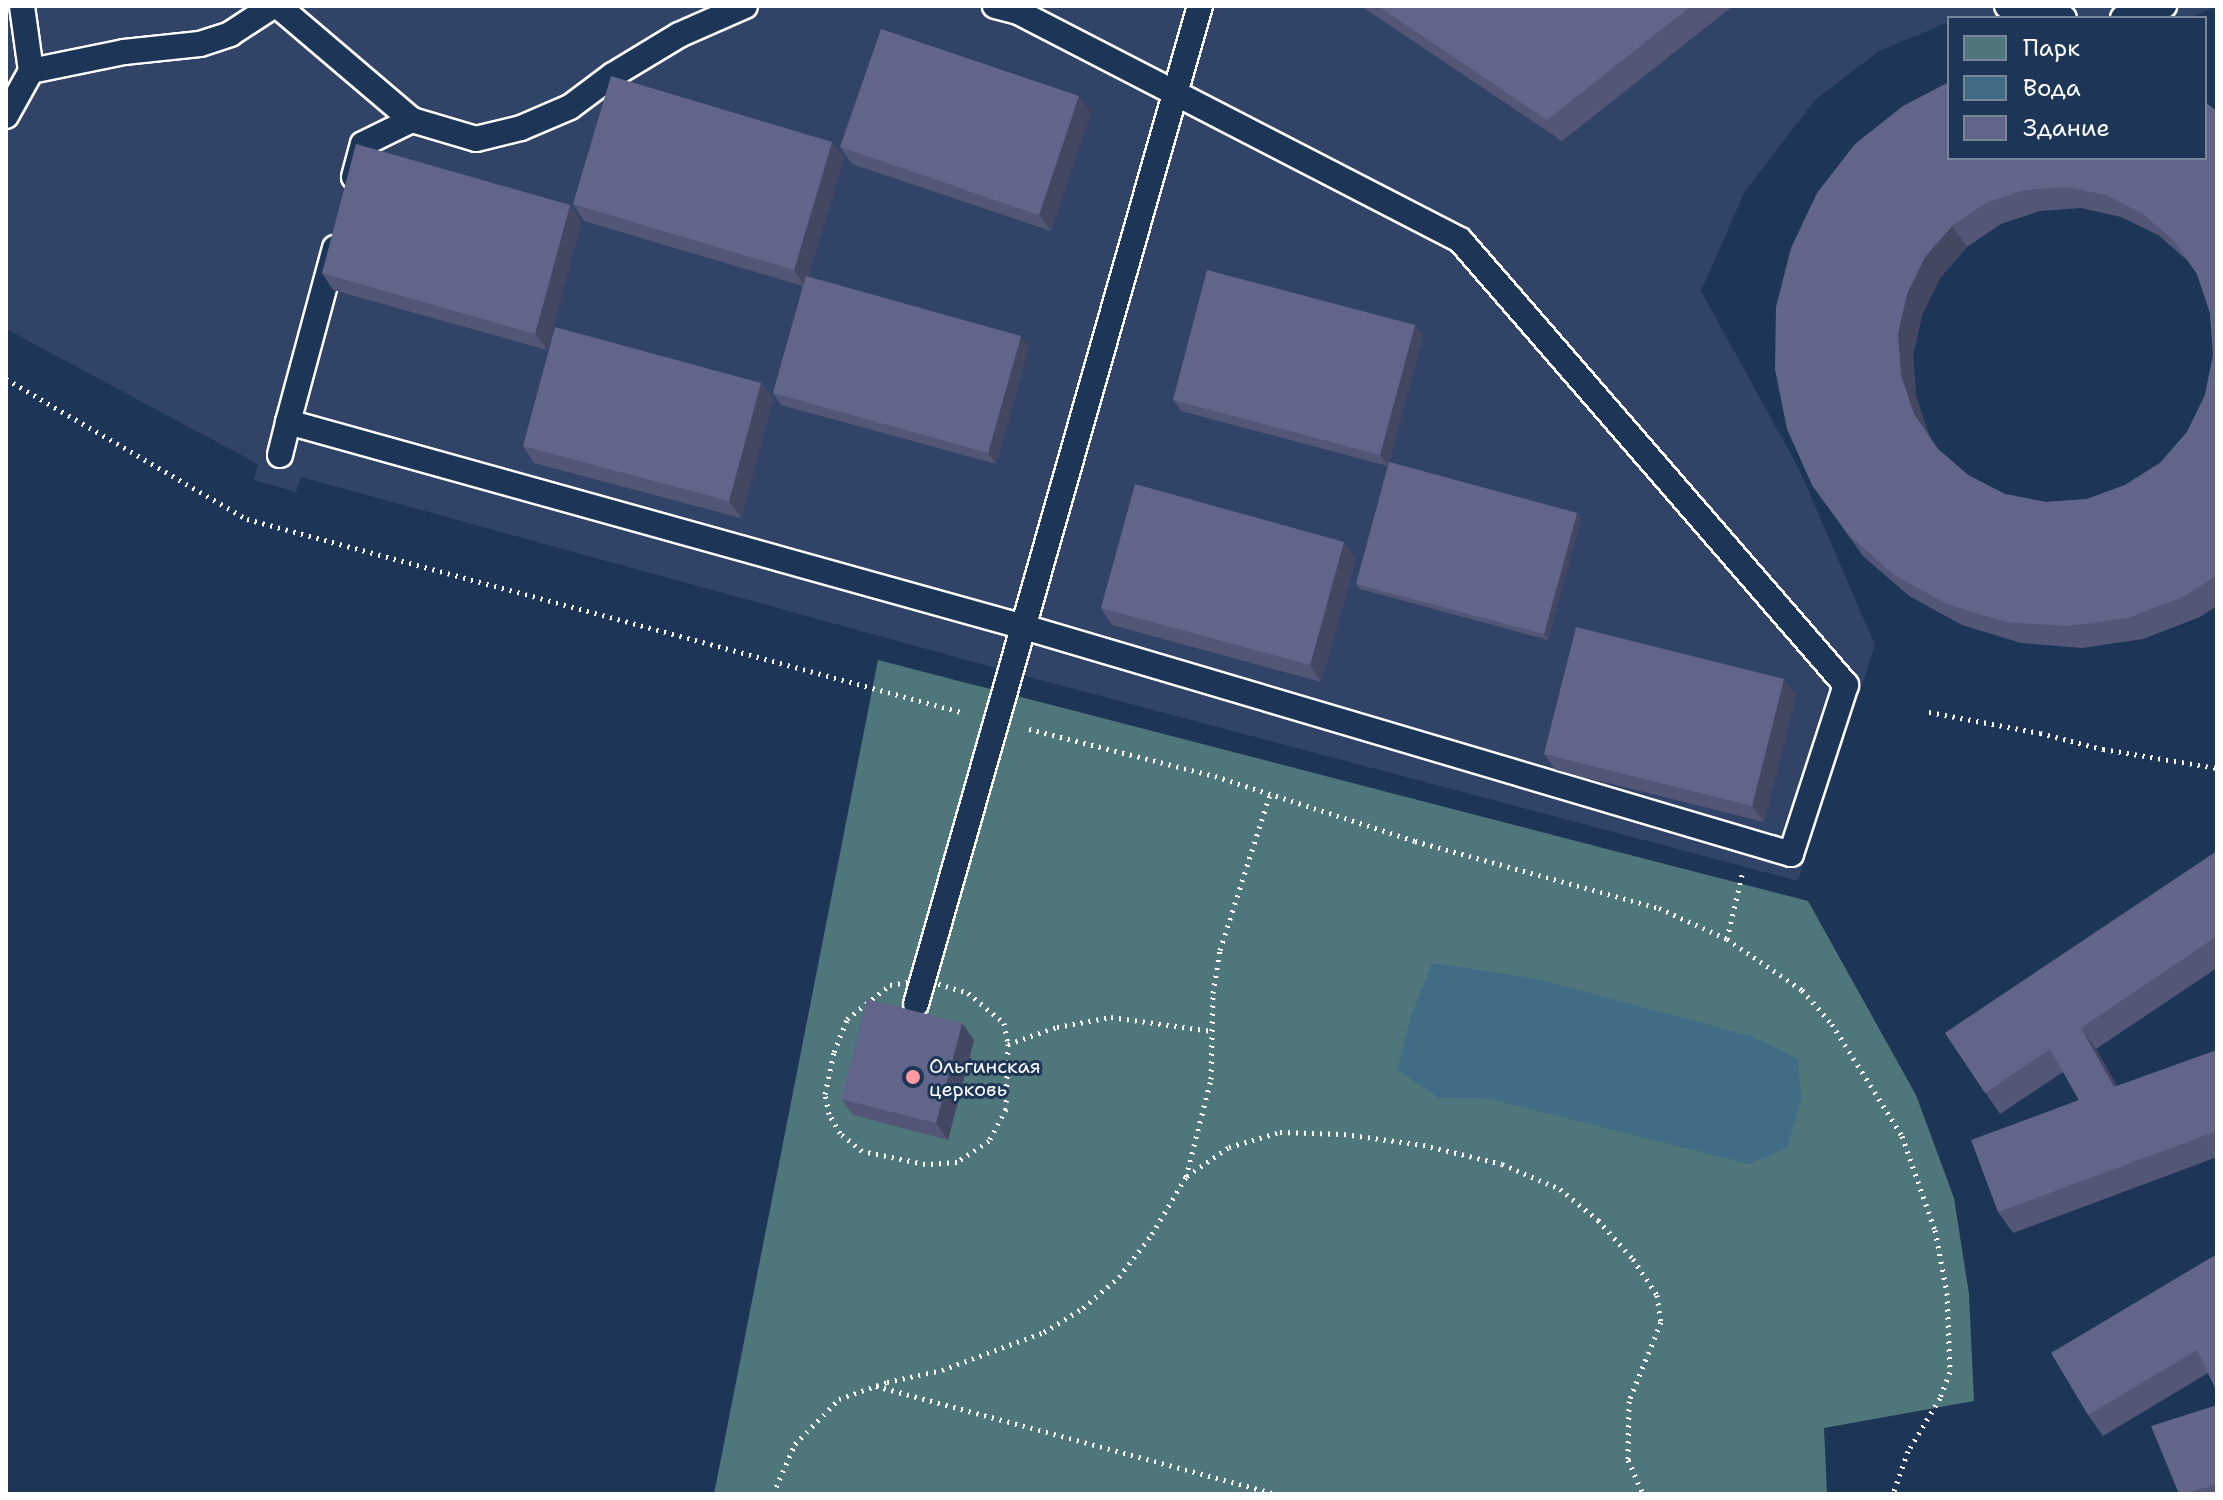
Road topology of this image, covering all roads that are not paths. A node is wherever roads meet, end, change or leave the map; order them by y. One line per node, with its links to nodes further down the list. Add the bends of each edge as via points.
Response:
1 (22, 6): 10 (lane)
2 (276, 6): 10 (lane, via 230,34 200,44 124,52); 13 (lane)
3 (745, 6): 13 (lane, via 679,35 570,107 521,128 476,139)
4 (995, 6): 11 (lane, via 1018,12)
5 (1200, 6): 11 (lane)
6 (2007, 6): 8 (lane)
7 (2164, 6): 9 (lane)
8 (2054, 16)
9 (2144, 16)
10 (31, 71): 12 (lane)
11 (1175, 93): 16 (lane); 16 (lane, via 1460,240 1846,685 1791,854)
12 (6, 116)
13 (412, 120): 14 (lane, via 363,144)
14 (288, 422): 15 (lane); 16 (lane)
15 (280, 455)
16 (1024, 627): 17 (lane)
17 (916, 1004)

